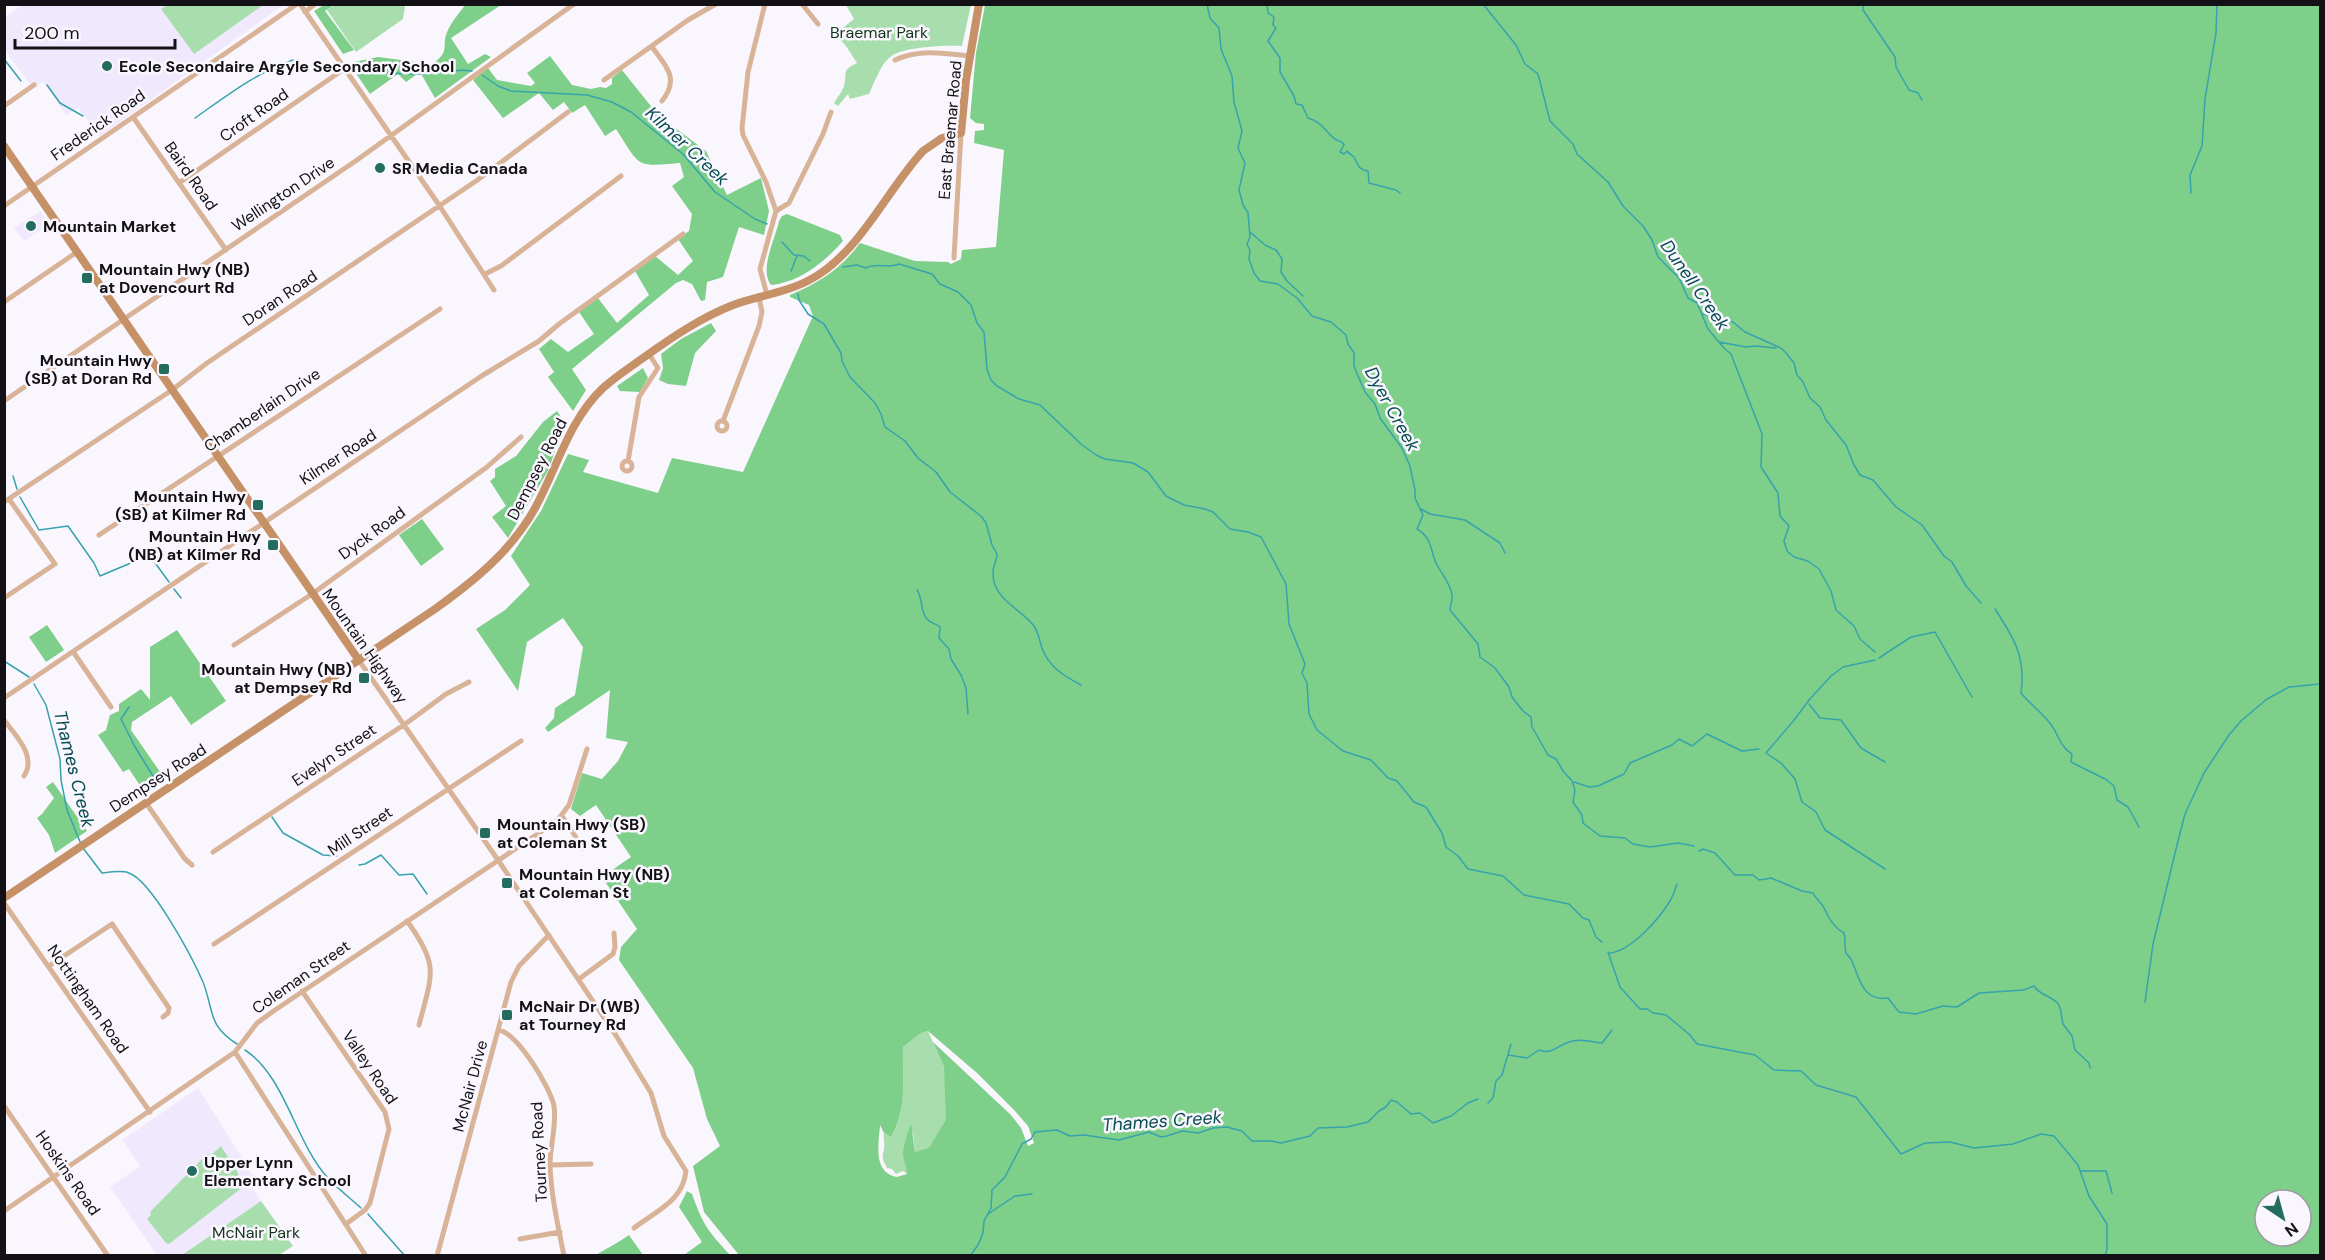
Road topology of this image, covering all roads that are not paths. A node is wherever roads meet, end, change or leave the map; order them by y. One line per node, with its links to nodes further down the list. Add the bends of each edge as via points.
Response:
1 (298, 4): 8 (street); 20 (street, Frederick Road)
2 (315, 4): 8 (street)
3 (574, 4): 22 (street, Wellington Drive)
4 (716, 4): 10 (street)
5 (765, 4): 29 (street, via 748,72 742,129)
6 (802, 4): 9 (street)
7 (978, 4): 11 (street, East Braemar Road)
8 (305, 12): 13 (street)
9 (818, 24)
10 (652, 46): 14 (street); 16 (street, via 670,71 671,82)
11 (969, 56): 12 (street, via 911,53); 21 (street, East Braemar Road)
12 (895, 60)
13 (344, 69): 22 (street); 25 (street, Croft Road)
14 (604, 80)
15 (34, 85): 17 (street)
16 (662, 101)
17 (4, 106)
18 (568, 112): 27 (street, Doran Road)
19 (831, 112): 29 (street, via 789,203)
20 (133, 117): 25 (street, Baird Road); 26 (street, Frederick Road)
21 (961, 133): 33 (street, East Braemar Road); 36 (street, Dempsey Road, via 942,138 923,151 852,244 832,264 807,281)
22 (391, 136): 27 (street); 31 (street, Wellington Drive)
23 (4, 146): 26 (street, Mountain Highway)
24 (621, 176): 34 (street)
25 (179, 183): 31 (street, Baird Road)
26 (32, 187): 28 (street, Frederick Road); 32 (street, Mountain Highway)
27 (439, 205): 34 (street); 41 (street, Doran Road)
28 (4, 206)
29 (776, 211): 36 (street, via 760,269)
30 (683, 234): 48 (street, Kilmer Road, via 539,341)
31 (226, 250): 39 (street, Wellington Drive)
32 (77, 252): 37 (street); 39 (street, Mountain Highway)
33 (954, 258)
34 (485, 274): 35 (street)
35 (494, 290)
36 (763, 296): 40 (street, Dempsey Road, via 705,318); 43 (street, via 759,326)
37 (4, 302)
38 (440, 309): 45 (street, Chamberlain Drive)
39 (123, 320): 41 (street, Mountain Highway); 42 (street, Wellington Drive)
40 (649, 354): 46 (street, via 658,368 639,397); 54 (street, Dempsey Road, via 605,386 586,407 531,515 497,559 467,586)
41 (172, 390): 45 (street, Mountain Highway); 47 (street, Doran Road)
42 (4, 401)
43 (723, 420)
44 (521, 437): 50 (street, Dyck Road, via 487,467)
45 (218, 456): 48 (street, Mountain Highway); 49 (street, Chamberlain Drive)
46 (628, 461)
47 (7, 501): 51 (street, via 55,564)
48 (264, 522): 50 (street, Mountain Highway); 53 (street, Kilmer Road)
49 (99, 534)
50 (312, 594): 52 (street, Dyck Road); 54 (street, Mountain Highway)
51 (4, 598)
52 (234, 645)
53 (74, 653): 56 (street, Kilmer Road); 57 (street)
54 (358, 659): 59 (street, Mountain Highway); 64 (street, Dempsey Road)
55 (469, 682): 59 (street, Evelyn Street)
56 (4, 698)
57 (111, 707)
58 (4, 720): 62 (street, via 27,754 29,766)
59 (404, 725): 63 (street, Mountain Highway); 67 (street, Evelyn Street)
60 (521, 741): 63 (street, Mill Street)
61 (587, 750): 65 (street)
62 (24, 776)
63 (448, 789): 68 (street, Mountain Highway); 74 (street, Mill Street)
64 (146, 803): 69 (street); 70 (street, Dempsey Road)
65 (562, 816): 66 (street); 68 (street, Coleman Street)
66 (583, 849)
67 (213, 852)
68 (498, 860): 71 (street, Coleman Street); 73 (street, Mountain Highway)
69 (192, 865)
70 (4, 900): 75 (street, Nottingham Road)
71 (407, 921): 77 (street, Coleman Street); 79 (street, via 425,947 431,967)
72 (614, 933): 76 (street, via 613,954)
73 (549, 935): 76 (street, Mountain Highway); 80 (street, McNair Drive, via 515,972)
74 (214, 944)
75 (49, 966): 78 (street, via 112,924 169,1008); 83 (street, Nottingham Road)
76 (579, 979): 89 (street, Mountain Highway, via 651,1093 664,1136 686,1171 675,1198)
77 (302, 991): 81 (street, Coleman Street, via 257,1023); 88 (street, Valley Road, via 389,1121 370,1203)
78 (163, 1017)
79 (418, 1025)
80 (499, 1030): 85 (street, Tourney Road, via 516,1041 549,1090 555,1114); 94 (street, McNair Drive)
81 (236, 1052): 83 (street, Coleman Street); 88 (street)
82 (5, 1106): 86 (street, Hoskins Road)
83 (150, 1112): 86 (street, Coleman Street)
84 (591, 1164): 85 (street)
85 (550, 1165): 90 (street, Tourney Road)
86 (55, 1178): 87 (street, Coleman Street); 92 (street, Hoskins Road)
87 (4, 1211)
88 (346, 1224): 93 (street)
89 (634, 1228)
90 (560, 1232): 91 (street); 95 (street, Tourney Road)
91 (520, 1239)
92 (108, 1256)
93 (366, 1256)
94 (437, 1256)
95 (564, 1256)

